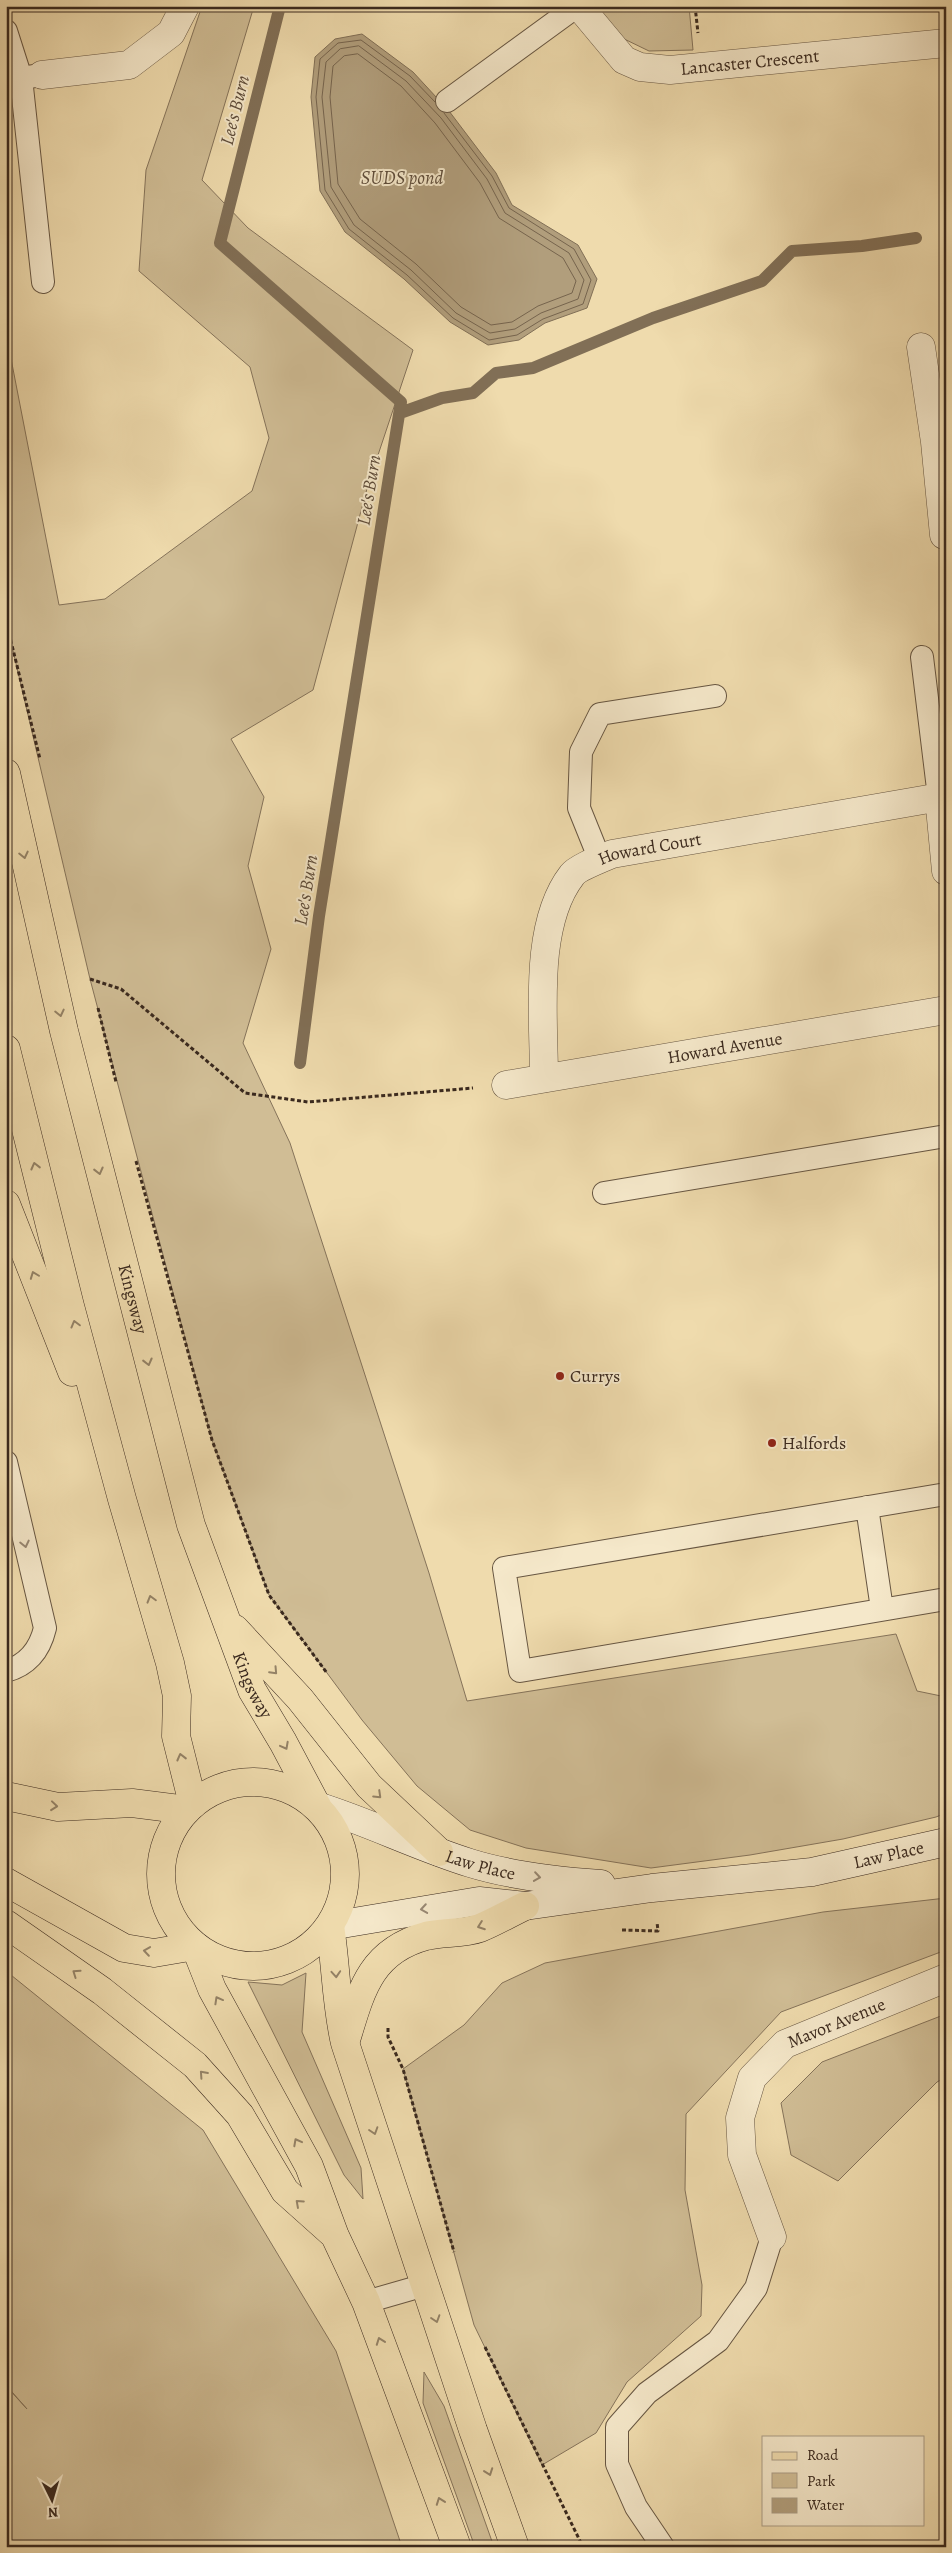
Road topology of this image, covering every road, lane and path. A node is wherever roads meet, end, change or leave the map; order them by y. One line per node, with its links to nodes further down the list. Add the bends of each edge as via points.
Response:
1 (185, 6): 5 (street, via 171,33 129,66)
2 (578, 6): 4 (street, Lancaster Crescent, via 624,60 651,69 670,70); 6 (lane)
3 (6, 31): 5 (lane)
4 (946, 43)
5 (32, 77): 8 (lane)
6 (447, 101)
7 (946, 254): 9 (path, via 942,289 945,328)
8 (43, 282)
9 (920, 347): 10 (street)
10 (940, 441): 11 (street)
11 (944, 535)
12 (6, 621): 15 (path)
13 (922, 657): 17 (lane)
14 (715, 696): 18 (lane, via 600,714 581,752 579,808)
15 (40, 760)
16 (6, 773): 39 (main road, Kingsway, one-way to 39, via 64,1031 159,1406 191,1525)
17 (942, 796): 18 (street, Howard Court, via 612,854); 19 (street)
18 (600, 860): 26 (street, Howard Court, via 572,874 550,917 545,951)
19 (946, 871)
20 (88, 969): 21 (path)
21 (90, 979): 22 (path); 27 (path, via 121,989 246,1093 308,1102)
22 (92, 988)
23 (97, 1007): 28 (path)
24 (946, 1010): 26 (street, Howard Avenue)
25 (6, 1048): 35 (main road, one-way to 25)
26 (544, 1078): 27 (street, Howard Avenue)
27 (506, 1085)
28 (118, 1091)
29 (946, 1136): 31 (lane)
30 (135, 1157): 41 (path, via 212,1440 269,1594)
31 (604, 1193)
32 (6, 1204): 35 (main road, one-way to 32)
33 (6, 1462): 40 (lane, one-way to 40, via 46,1628 41,1645 19,1668)
34 (946, 1494): 36 (lane)
35 (122, 1499): 44 (main road, one-way to 35, via 176,1736 177,1696 170,1663)
36 (867, 1507): 38 (lane); 38 (lane, via 504,1568 520,1671)
37 (946, 1599): 38 (lane)
38 (882, 1609)
39 (229, 1623): 43 (main road, Kingsway, one-way to 43, via 252,1690); 46 (main road, one-way to 46, via 300,1699 369,1786)
40 (6, 1671)
41 (333, 1681)
42 (6, 1796): 44 (main road, one-way to 44, via 58,1806 132,1803)
43 (317, 1806): 44 (main road, via 284,1786 255,1782 221,1786); 46 (street, Law Place, via 351,1816); 51 (main road, via 329,1820 344,1854 344,1892)
44 (190, 1807): 53 (main road, via 176,1821 165,1846 162,1877 168,1911)
45 (946, 1842): 48 (street, Law Place, via 812,1872)
46 (439, 1852): 48 (street, Law Place, one-way to 48, via 514,1874)
47 (6, 1882): 53 (main road, one-way to 47, via 154,1953 124,1948)
48 (652, 1888): 49 (street, Law Place); 52 (path, via 658,1931)
49 (525, 1906): 51 (street, Law Place, one-way to 51, via 479,1901); 56 (main road, one-way to 56, via 479,1928 426,1936 392,1952 377,1965 362,1988)
50 (6, 1924): 57 (main road, one-way to 50, via 285,2191 240,2115 195,2065 102,1991)
51 (330, 1926): 53 (main road, via 298,1955 264,1966 235,1964 214,1958); 56 (main road, one-way to 56)
52 (612, 1930)
53 (195, 1946): 57 (main road, one-way to 53, via 309,2166 212,1989)
54 (946, 1978): 58 (street, Mavor Avenue, via 785,2044 752,2078 740,2118 742,2154)
55 (387, 2019): 59 (path, via 388,2037 403,2069)
56 (345, 2044): 60 (main road, one-way to 60)
57 (335, 2236): 61 (main road)
58 (772, 2237): 68 (lane, via 756,2288 718,2341 647,2393 618,2428 617,2464 636,2507)
59 (456, 2259)
60 (425, 2285): 61 (lane); 63 (main road, one-way to 63)
61 (366, 2302): 64 (main road, one-way to 61)
62 (483, 2343): 67 (path)
63 (505, 2517): 65 (main road); 66 (main road)
64 (457, 2547)
65 (515, 2547)
66 (532, 2547)
67 (583, 2547)
68 (662, 2547)

